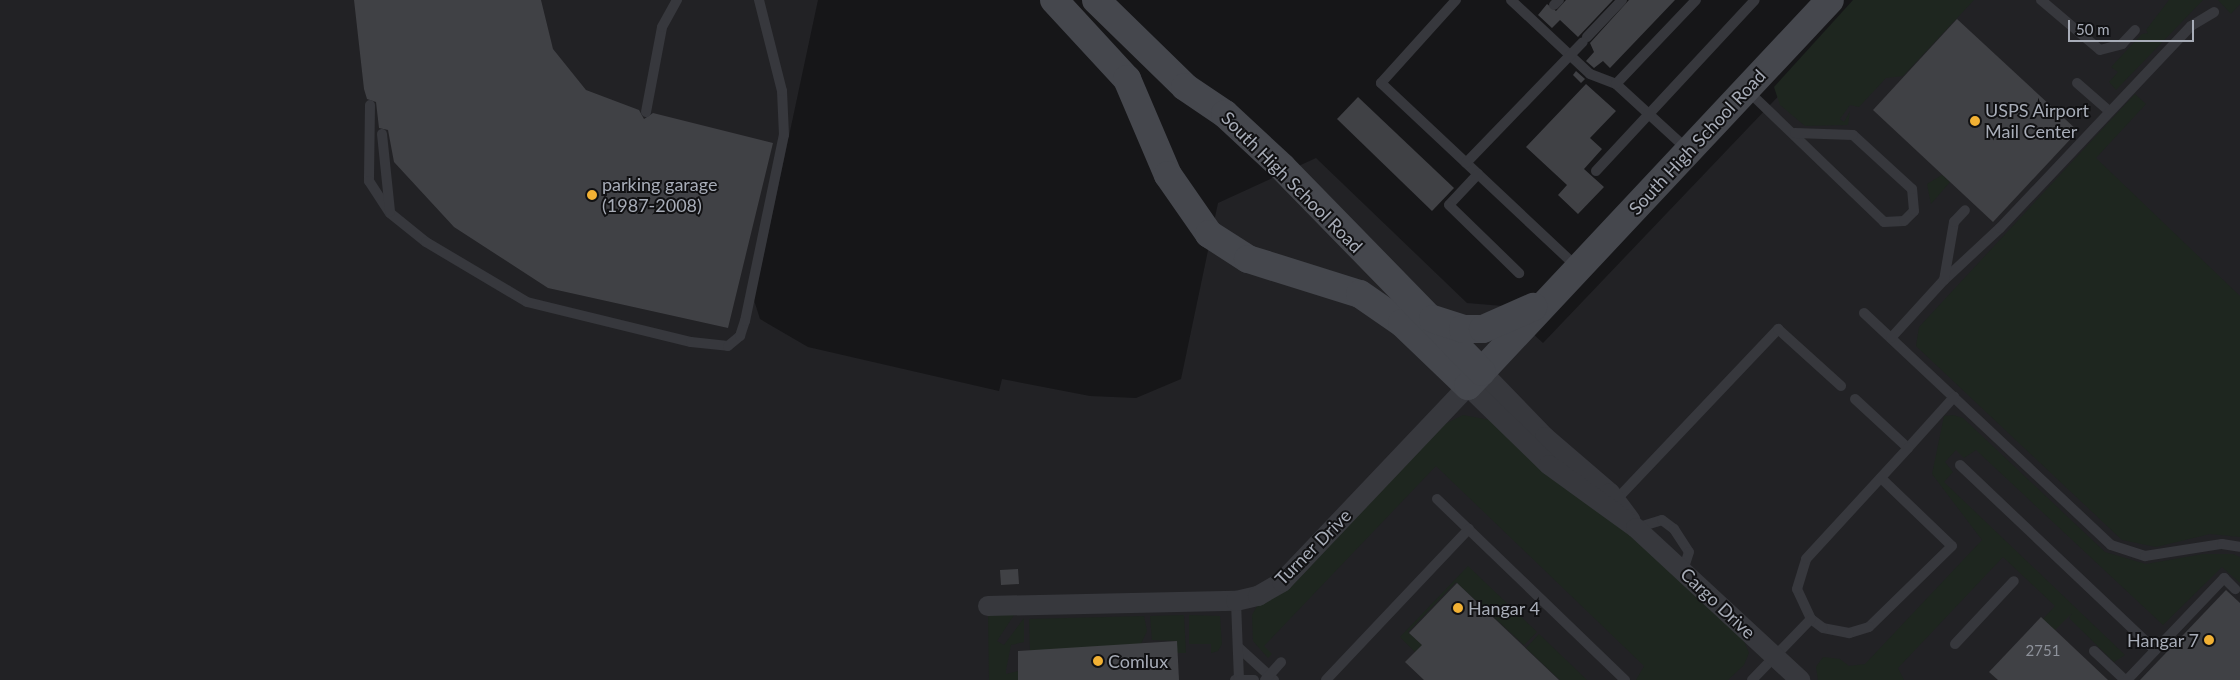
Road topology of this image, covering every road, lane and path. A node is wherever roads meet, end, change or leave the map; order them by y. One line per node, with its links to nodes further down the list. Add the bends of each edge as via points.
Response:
1 (676, 0): 20 (lane, via 662,27)
2 (759, 0): 29 (lane, via 782,91 784,135 745,320 731,345 692,342 527,302 426,242)
3 (1054, 0): 11 (street, South High School Road)
4 (1456, 0): 25 (lane, via 1381,83)
5 (1511, 0): 14 (lane, via 1539,21)
6 (1622, 0): 14 (lane)
7 (1696, 0): 16 (lane)
8 (1754, 0): 21 (lane)
9 (1830, 0): 17 (street, South High School Road)
10 (2041, 0): 13 (lane, via 2100,50 2122,44)
11 (1091, 8): 35 (street, South High School Road, via 1185,87 1225,114); 37 (street, South High School Road, via 1127,80 1168,175 1209,234 1248,259 1360,294)
12 (2214, 12): 19 (lane, via 2191,26)
13 (2136, 30)
14 (1570, 56): 16 (lane, via 1590,74); 25 (lane)
15 (2077, 83): 19 (lane)
16 (1616, 84): 21 (lane)
17 (1746, 89): 22 (lane); 24 (street, South High School Road)
18 (370, 105): 29 (lane, via 369,181)
19 (2109, 111): 32 (lane, via 2000,228)
20 (646, 112)
21 (1649, 114): 24 (lane); 26 (lane)
22 (1795, 133): 22 (lane, via 1884,222 1904,221 1914,211 1912,189 1853,134)
23 (382, 134): 29 (lane)
24 (1688, 151): 30 (street, South High School Road)
25 (1466, 163): 27 (lane)
26 (1596, 171)
27 (1478, 174): 30 (lane); 31 (lane, via 1449,205)
28 (1965, 210): 32 (lane, via 1954,222)
29 (390, 213)
30 (1578, 268): 33 (street, South High School Road)
31 (1519, 273)
32 (1944, 280): 36 (lane)
33 (1554, 294): 35 (street, via 1525,312 1483,330 1463,329); 37 (street, South High School Road)
34 (1864, 313): 36 (lane)
35 (1426, 316): 37 (street, South High School Road)
36 (1891, 338): 39 (lane)
37 (1475, 379): 45 (street, Cargo Drive); 46 (street, Cargo Drive, via 1549,465); 51 (street, Turner Drive, via 1282,582)
38 (1841, 386): 45 (lane, via 1778,329)
39 (1954, 397): 41 (lane); 48 (lane, via 2119,550 2145,556 2222,544)
40 (1855, 399): 41 (lane)
41 (1908, 448): 43 (lane)
42 (1960, 465): 57 (lane)
43 (1881, 478): 53 (lane, via 1806,559 1797,589); 53 (lane, via 1952,546 1869,627 1848,633 1823,628)
44 (1437, 499): 47 (lane)
45 (1616, 500): 46 (street, Cargo Drive)
46 (1636, 528): 58 (street, Cargo Drive)
47 (1468, 529): 64 (lane); 65 (lane)
48 (2240, 547)
49 (2014, 581): 54 (lane)
50 (2235, 588): 57 (lane, via 2224,578)
51 (1236, 601): 52 (street, Turner Drive); 55 (lane)
52 (988, 606)
53 (1810, 619): 58 (lane)
54 (1955, 644)
55 (1238, 647): 60 (lane); 62 (lane)
56 (2094, 650): 68 (lane)
57 (2155, 650): 68 (lane)
58 (1775, 656): 66 (lane); 67 (street, Cargo Drive)
59 (1281, 662): 60 (lane)
60 (1269, 678)
61 (1235, 680): 62 (lane)
62 (1239, 680): 63 (lane)
63 (1254, 680)
64 (1326, 680)
65 (1625, 680)
66 (1752, 680)
67 (1800, 680)
68 (2126, 680)

